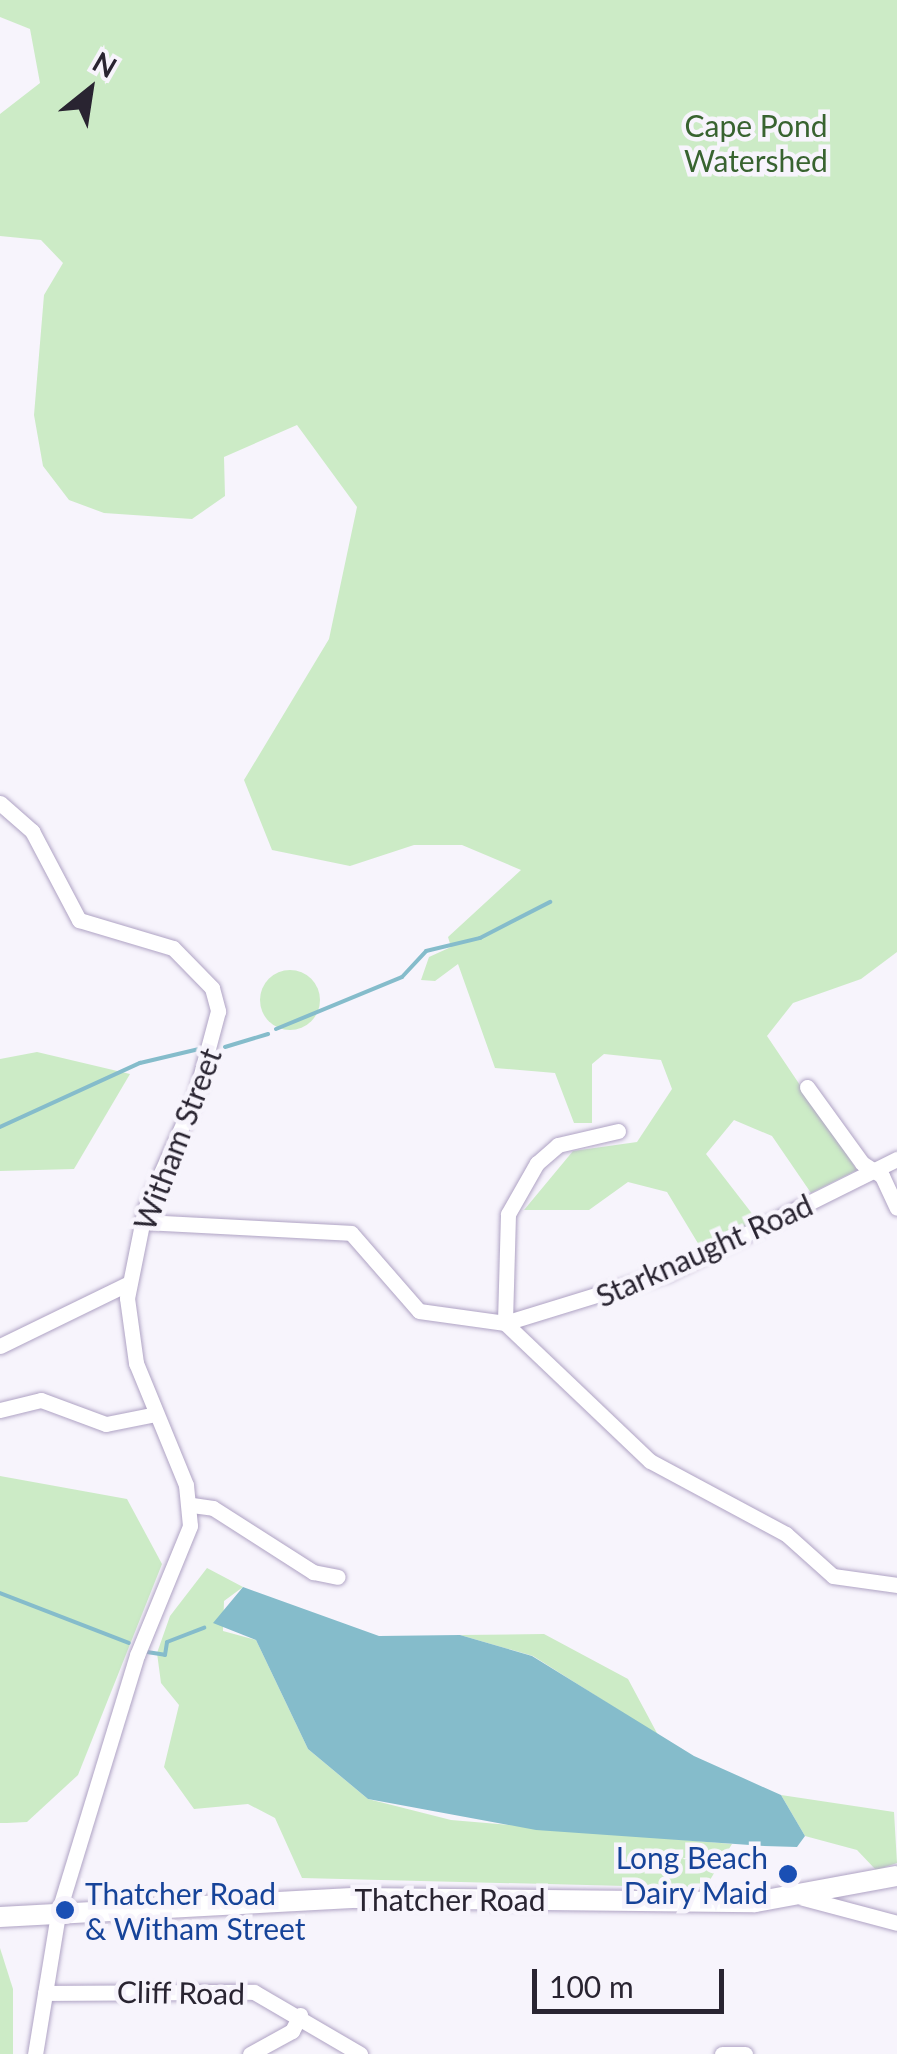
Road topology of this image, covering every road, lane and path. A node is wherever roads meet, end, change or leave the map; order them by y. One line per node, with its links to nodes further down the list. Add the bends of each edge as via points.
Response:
1 (0, 803): 7 (street, Witham Street, via 32,831 79,920 173,948 212,988 216,1036)
2 (807, 1087): 5 (street)
3 (618, 1130): 9 (street, via 558,1146 536,1163 508,1214)
4 (897, 1159): 5 (street, Starknaught Road)
5 (875, 1174): 6 (street); 9 (street, Starknaught Road, via 654,1279)
6 (897, 1208)
7 (142, 1222): 8 (street, Witham Street); 9 (street, via 210,1231 338,1229 362,1241 419,1312)
8 (129, 1283): 10 (street); 12 (street, Witham Street, via 136,1363)
9 (505, 1324): 15 (street, via 650,1461 786,1534 833,1576)
10 (0, 1346)
11 (0, 1410): 12 (street, via 41,1400 106,1424)
12 (156, 1414): 13 (street, Witham Street)
13 (192, 1505): 14 (street); 18 (street)
14 (338, 1577)
15 (897, 1585)
16 (897, 1876): 17 (main road, Thatcher Road)
17 (802, 1898): 18 (main road, Thatcher Road, via 356,1898); 20 (street)
18 (58, 1914): 19 (main road, Thatcher Road); 21 (street)
19 (0, 1917)
20 (897, 1922)
21 (45, 1993): 22 (street, Cliff Road, via 226,1988); 23 (street)
22 (300, 2015): 24 (street, via 292,2031); 25 (street, Cliff Road)
23 (35, 2054)
24 (250, 2054)
25 (360, 2054)
26 (722, 2054): 27 (street)
27 (745, 2054)

